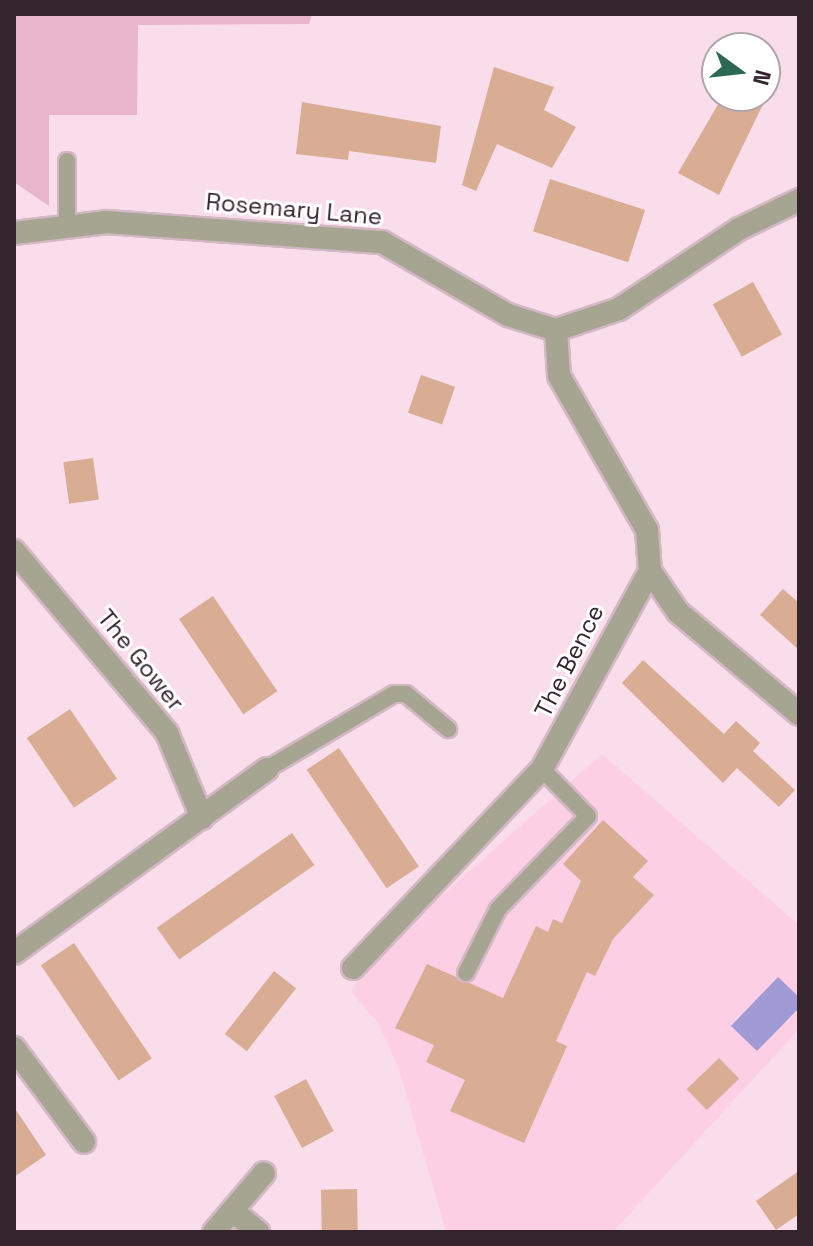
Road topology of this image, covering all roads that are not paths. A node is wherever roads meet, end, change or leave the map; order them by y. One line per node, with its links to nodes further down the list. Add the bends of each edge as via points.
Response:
1 (67, 161): 3 (lane)
2 (799, 200): 5 (street, Rosemary Lane, via 739,229 619,309 588,325)
3 (67, 226): 4 (street, Rosemary Lane); 5 (street, Rosemary Lane, via 147,224 382,242 508,315)
4 (14, 233)
5 (556, 330): 7 (street, via 559,376 647,530)
6 (14, 551): 12 (street, The Gower, via 167,733)
7 (650, 571): 8 (street, via 678,612); 11 (street, The Bence)
8 (799, 714)
9 (448, 729): 10 (lane, via 406,694 394,694)
10 (267, 769): 12 (street)
11 (542, 769): 14 (street, The Bence); 15 (lane, via 588,816 498,909)
12 (202, 818): 13 (street)
13 (14, 953)
14 (353, 968)
15 (466, 973)
16 (16, 1056): 17 (street)
17 (84, 1142)
18 (264, 1173): 19 (street)
19 (233, 1211): 20 (street); 21 (street)
20 (214, 1232)
21 (258, 1232)

